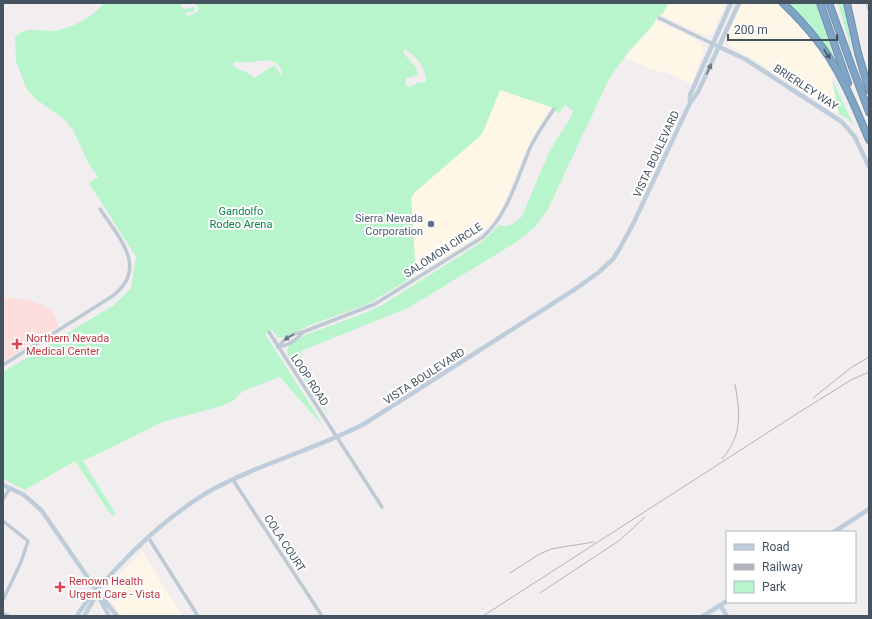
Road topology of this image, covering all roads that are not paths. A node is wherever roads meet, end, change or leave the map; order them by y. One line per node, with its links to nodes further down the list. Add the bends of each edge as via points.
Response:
1 (730, 3): 8 (main road, VISTA BOULEVARD)
2 (739, 3): 9 (main road, VISTA BOULEVARD)
3 (783, 3): 15 (highway, one-way to 15, via 808,28 826,53 848,90)
4 (820, 3): 14 (highway)
5 (829, 3): 13 (highway)
6 (847, 3): 10 (highway)
7 (659, 18): 8 (street)
8 (713, 44): 9 (main road, BRIERLEY WAY); 11 (main road, VISTA BOULEVARD, via 690,95)
9 (719, 46): 11 (main road, VISTA BOULEVARD, one-way to 9, via 698,92); 16 (main road, BRIERLEY WAY, via 745,59 842,122 855,137)
10 (869, 90)
11 (690, 103): 21 (main road, VISTA BOULEVARD, via 627,237 604,268 378,416)
12 (554, 109): 19 (street, SALOMON CIRCLE, via 532,144 502,214 483,237 375,304 295,334)
13 (869, 112)
14 (869, 135)
15 (869, 140)
16 (869, 167)
17 (100, 209): 20 (street, via 128,255 130,267 126,282 110,297)
18 (269, 332): 19 (street, LOOP ROAD)
19 (278, 347): 21 (street, LOOP ROAD)
20 (3, 365)
21 (336, 438): 22 (main road, VISTA BOULEVARD); 26 (street, LOOP ROAD)
22 (233, 480): 30 (main road, VISTA BOULEVARD, via 190,504); 44 (street, COLA COURT)
23 (3, 485): 24 (main road)
24 (10, 488): 25 (street); 33 (main road, via 24,495 42,511)
25 (3, 499)
26 (382, 507)
27 (869, 509): 29 (main road)
28 (3, 521): 32 (street, via 28,541)
29 (836, 531)
30 (148, 537): 33 (main road, VISTA BOULEVARD); 43 (street)
31 (3, 587): 32 (street)
32 (8, 589): 34 (street)
33 (97, 591): 39 (main road, VISTA BOULEVARD, via 88,598); 40 (main road, VISTA BOULEVARD); 41 (main road); 42 (main road)
34 (3, 600)
35 (726, 602): 36 (main road)
36 (720, 605): 45 (main road); 46 (main road)
37 (3, 614): 38 (street)
38 (9, 616)
39 (77, 616)
40 (84, 616)
41 (109, 616)
42 (117, 616)
43 (198, 616)
44 (322, 616)
45 (703, 616)
46 (727, 616)

